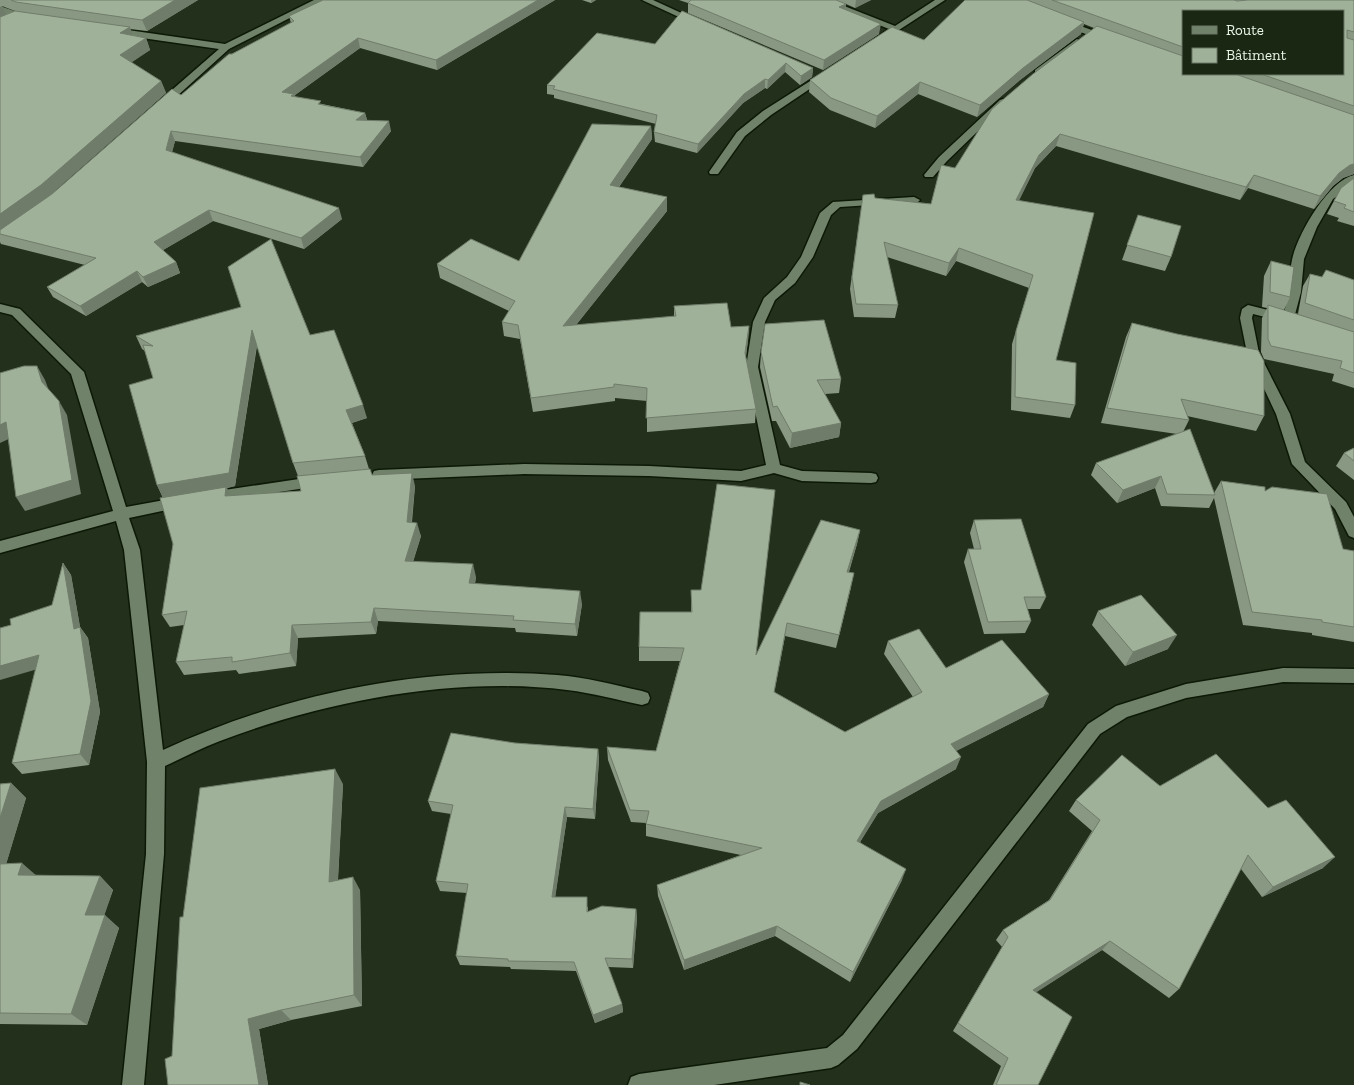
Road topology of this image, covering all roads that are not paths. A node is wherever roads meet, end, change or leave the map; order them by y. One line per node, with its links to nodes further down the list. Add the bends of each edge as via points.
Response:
1 (321, 0): 16 (street)
2 (646, 0): 10 (street)
3 (821, 0): 11 (street)
4 (941, 0): 11 (street)
5 (0, 8): 6 (street)
6 (19, 17): 7 (street); 9 (street)
7 (38, 20)
8 (1056, 20): 13 (street)
9 (6, 23)
10 (703, 25)
11 (896, 29): 15 (street)
12 (108, 30): 16 (street)
13 (1090, 33): 14 (street); 18 (street)
14 (1118, 42)
15 (872, 44)
16 (226, 47): 20 (street)
17 (810, 70): 21 (street, via 827,73 741,134)
18 (1030, 78)
19 (1009, 98): 22 (street)
20 (154, 111)
21 (714, 172)
22 (929, 175)
23 (1354, 178): 31 (street, via 1329,197 1311,227 1298,259 1294,321 1248,309 1246,318 1253,353 1283,414 1299,464 1342,506)
24 (914, 200): 26 (street, via 837,204 826,213 807,257 791,280 770,298 759,322 752,366)
25 (0, 308): 30 (street, via 16,312 77,372)
26 (774, 468): 27 (street, via 741,476 524,468); 28 (street, via 802,476)
27 (363, 477)
28 (871, 478)
29 (335, 480): 30 (street, via 289,484)
30 (121, 514): 32 (street); 35 (street, via 132,550)
31 (1354, 532)
32 (0, 547)
33 (1354, 676): 37 (street, via 1283,675 1186,690 1122,712 1094,729 850,1042 831,1058)
34 (642, 698): 35 (street, via 558,682 470,680 379,690 308,706 217,735)
35 (156, 762): 36 (street, via 155,854)
36 (133, 1085)
37 (639, 1085)

